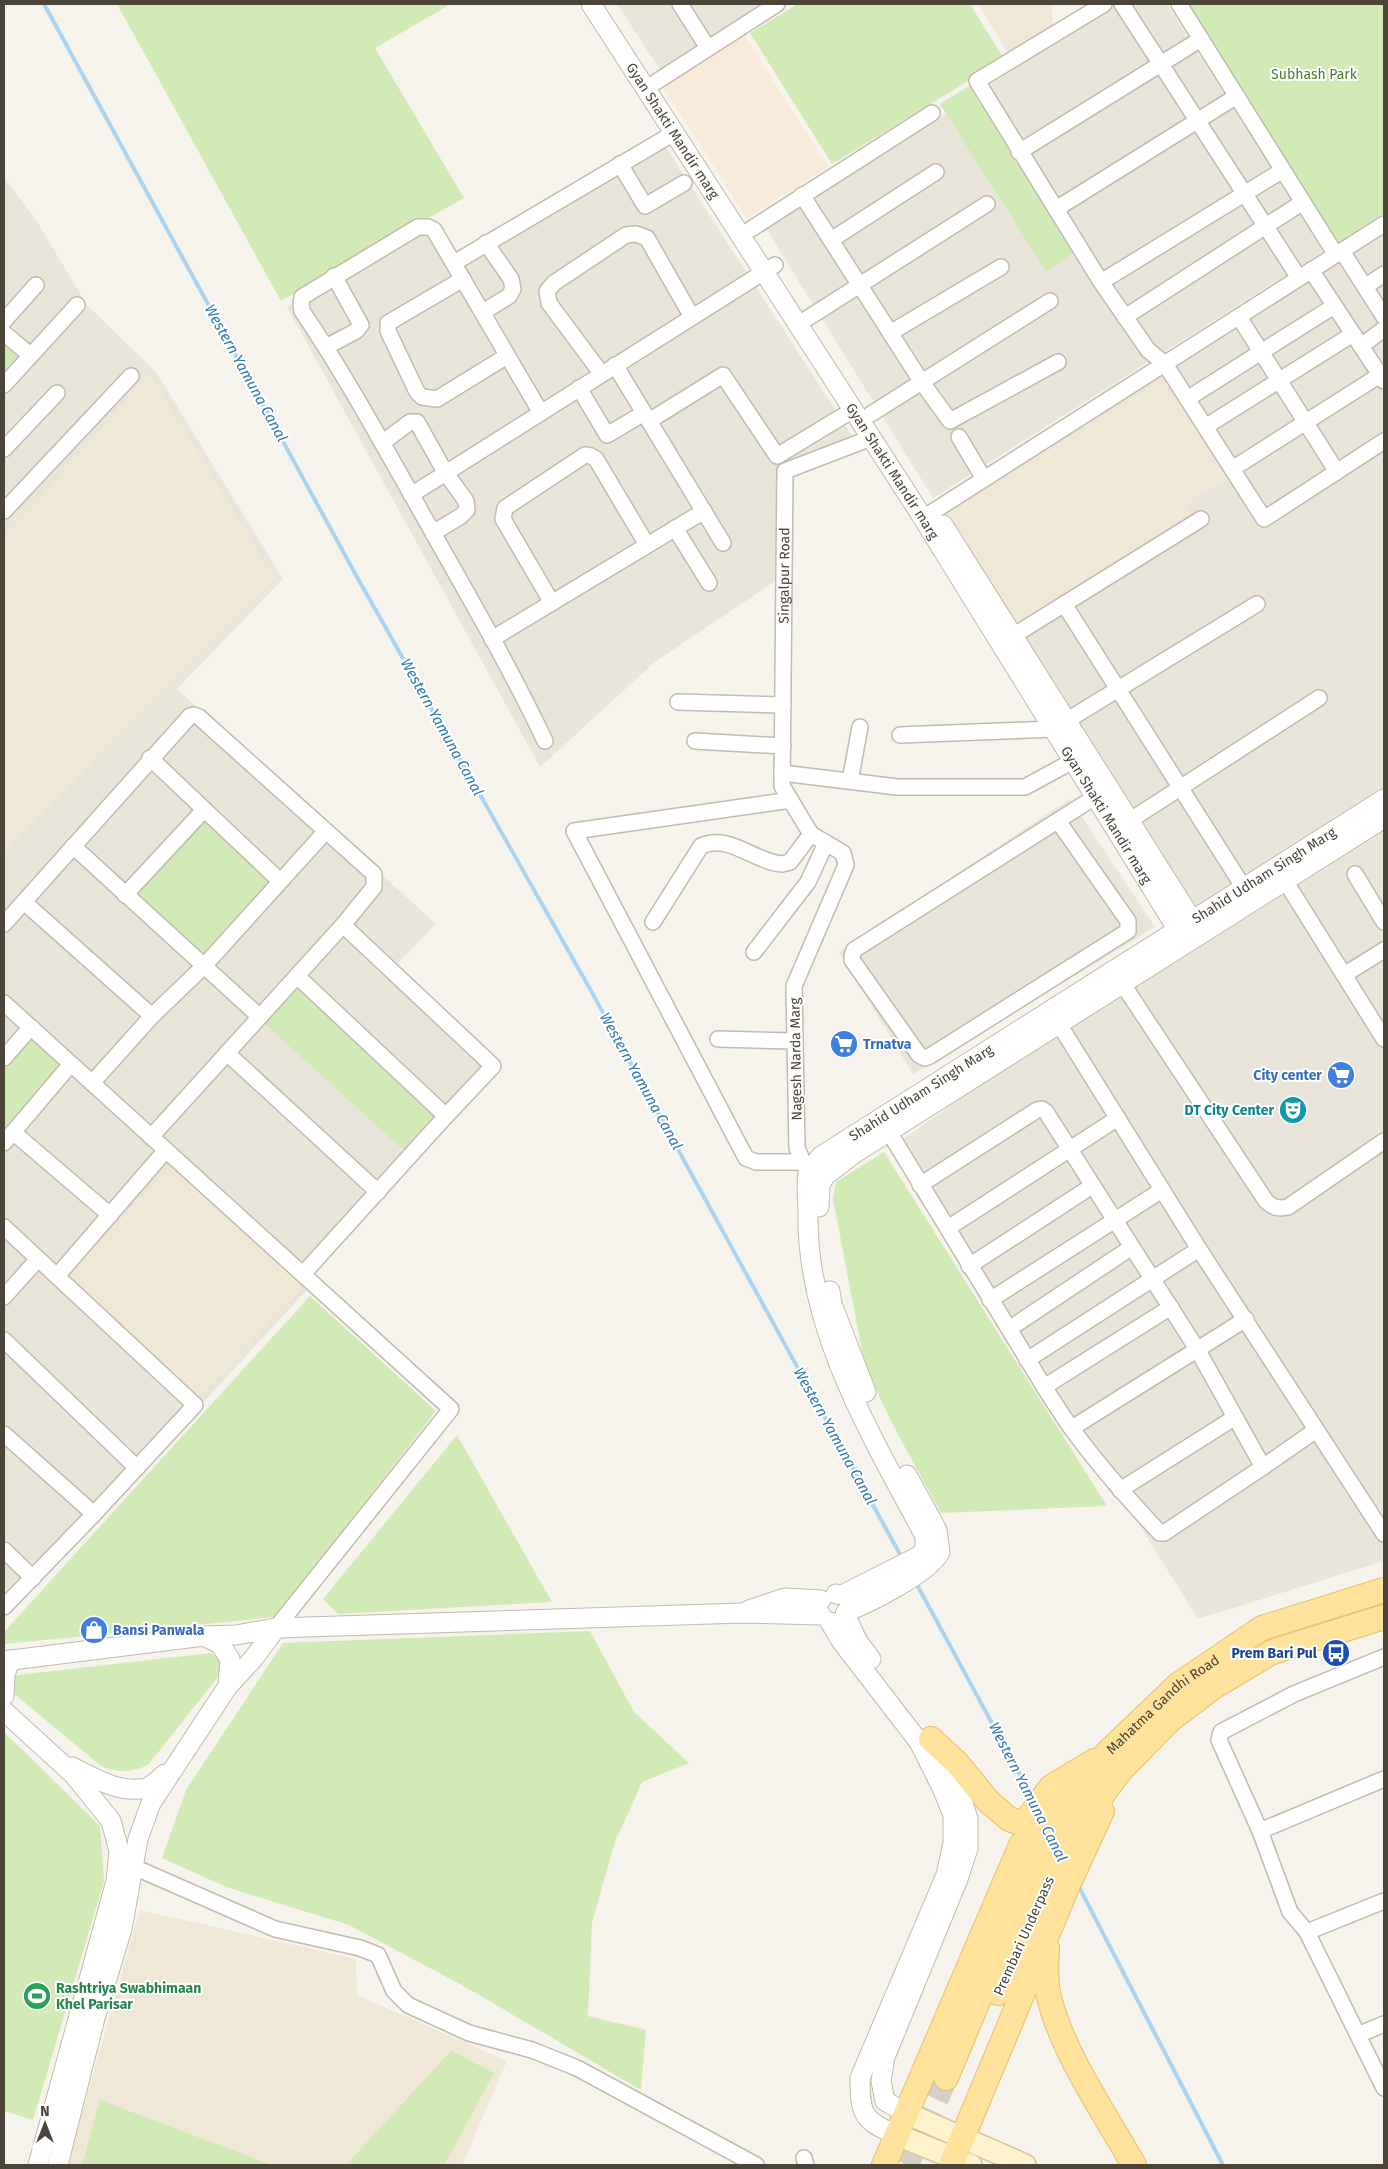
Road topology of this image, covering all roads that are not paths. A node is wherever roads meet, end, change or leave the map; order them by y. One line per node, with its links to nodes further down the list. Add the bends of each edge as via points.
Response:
1 (591, 4): 15 (street, Gyan Shakti Mandir marg)
2 (606, 4): 11 (street, Gyan Shakti Mandir marg)
3 (680, 4): 9 (street)
4 (777, 4): 9 (street)
5 (1104, 4): 16 (street, via 977,81)
6 (1122, 4): 10 (street)
7 (1179, 4): 8 (street)
8 (1201, 39): 10 (street); 12 (street)
9 (708, 48): 11 (street)
10 (1160, 64): 14 (street); 16 (street)
11 (656, 82): 28 (street, Gyan Shakti Mandir marg)
12 (1237, 96): 14 (street); 18 (street)
13 (932, 113): 22 (street)
14 (1198, 121): 21 (street); 25 (street)
15 (674, 133): 17 (street); 34 (street, Gyan Shakti Mandir marg)
16 (1019, 152): 25 (street)
17 (620, 164): 20 (street, via 645,206); 30 (street)
18 (1283, 170): 21 (street); 23 (street)
19 (936, 172): 29 (street)
20 (684, 183)
21 (1244, 193): 27 (street); 39 (street)
22 (802, 195): 28 (street); 29 (street)
23 (1303, 202): 27 (street); 31 (street)
24 (987, 204): 40 (street)
25 (1056, 209): 39 (street)
26 (1384, 224): 31 (street)
27 (1266, 227): 35 (street); 48 (street)
28 (751, 229): 34 (street, Gyan Shakti Mandir marg)
29 (831, 240): 40 (street)
30 (486, 243): 32 (street); 46 (street, via 511,279 513,289 509,296)
31 (1339, 253): 35 (street); 42 (street)
32 (454, 263): 37 (street, via 434,230 422,226); 38 (street)
33 (1001, 267): 54 (street)
34 (769, 269): 47 (street); 50 (street, Gyan Shakti Mandir marg); 72 (street, Gyan Shakti Mandir marg)
35 (1305, 274): 45 (street); 49 (street)
36 (1384, 274): 42 (street)
37 (334, 276): 56 (street, via 302,297 301,304 302,311); 56 (street, via 361,325)
38 (463, 279): 46 (street); 59 (street, via 388,323 388,331 417,392 422,397 437,398)
39 (1101, 282): 48 (street)
40 (860, 284): 50 (street); 54 (street)
41 (36, 285): 52 (street)
42 (1365, 287): 51 (street)
43 (1050, 301): 67 (street)
44 (76, 305): 58 (street)
45 (1334, 306): 55 (street); 57 (street)
46 (483, 312): 59 (street)
47 (692, 317): 62 (street); 63 (street, via 647,238 626,235 547,291 549,303)
48 (1125, 317): 61 (street, via 1148,350)
49 (1239, 317): 57 (street); 61 (street)
50 (808, 318): 72 (street, Gyan Shakti Mandir marg)
51 (1384, 319): 55 (street)
52 (4, 321)
53 (4, 333): 58 (street)
54 (890, 333): 67 (street)
55 (1357, 340): 65 (street); 66 (street)
56 (326, 347): 80 (street)
57 (1261, 352): 66 (street); 71 (street)
58 (30, 355): 68 (street)
59 (507, 356): 73 (street)
60 (1058, 362): 67 (street, via 950,421)
61 (1164, 364): 71 (street); 85 (street)
62 (615, 365): 63 (street); 74 (street)
63 (601, 374): 69 (street)
64 (131, 376): 87 (street)
65 (1382, 378): 75 (street)
66 (1279, 381): 75 (street); 76 (street)
67 (921, 382): 72 (street)
68 (4, 385)
69 (579, 388): 73 (street); 74 (street, via 607,435)
70 (57, 393): 81 (street)
71 (1187, 399): 76 (street)
72 (862, 412): 74 (street, via 777,456 723,375); 78 (street, Gyan Shakti Mandir marg); 89 (street, Gyan Shakti Mandir marg)
73 (541, 413): 83 (street)
74 (647, 417): 88 (street)
75 (1305, 422): 82 (street); 84 (street)
76 (1205, 427): 82 (street)
77 (959, 436): 85 (street)
78 (871, 438): 89 (street, Gyan Shakti Mandir marg); 104 (street, Singalpur Road, via 785,471)
79 (1384, 441): 84 (street)
80 (382, 443): 83 (street, via 410,422 417,422); 86 (street)
81 (4, 449)
82 (1232, 469): 84 (street, via 1264,519)
83 (445, 472): 86 (street); 92 (street, via 466,501 467,510)
84 (1337, 472)
85 (984, 479): 89 (street)
86 (411, 494): 92 (street)
87 (6, 502)
88 (704, 511): 91 (street); 93 (street)
89 (929, 515): 99 (street, Gyan Shakti Mandir marg); 105 (street, Gyan Shakti Mandir marg)
90 (1201, 518): 97 (street)
91 (675, 528): 94 (street); 95 (street)
92 (433, 533): 100 (street)
93 (723, 543)
94 (647, 546): 96 (street); 96 (street, via 596,459 585,455 505,508 503,513)
95 (709, 584)
96 (552, 603): 100 (street)
97 (1064, 604): 99 (street); 101 (street)
98 (1257, 604): 101 (street)
99 (1013, 636): 105 (street, Gyan Shakti Mandir marg)
100 (492, 639): 108 (street, via 522,690)
101 (1118, 690): 105 (street); 115 (street)
102 (1318, 698): 115 (street)
103 (678, 702): 104 (street)
104 (783, 705): 110 (street, Singalpur Road)
105 (1060, 725): 107 (street); 111 (street, Gyan Shakti Mandir marg)
106 (860, 727): 114 (street)
107 (900, 735)
108 (545, 741)
109 (695, 741): 110 (street)
110 (783, 746): 113 (street, Singalpur Road)
111 (1080, 757): 114 (street, via 1025,787 897,787); 116 (street, Gyan Shakti Mandir marg); 122 (street, Gyan Shakti Mandir marg)
112 (150, 758): 119 (street); 123 (street, via 190,716 196,715); 126 (street)
113 (782, 773): 114 (street); 118 (street, Singalpur Road, via 782,786)
114 (850, 781)
115 (1180, 788): 122 (street); 130 (street)
116 (1095, 797): 121 (street); 137 (street, Gyan Shakti Mandir marg)
117 (1384, 799): 127 (street, Shahid Udham Singh Marg)
118 (791, 800): 124 (street, Singalpur Road); 164 (street, via 574,832 746,1158)
119 (204, 810): 129 (street); 131 (street)
120 (1384, 818): 127 (street, Shahid Udham Singh Marg)
121 (1058, 821): 121 (street, via 854,950 852,960 919,1055 930,1056 1128,931 1128,921)
122 (1129, 821): 137 (street, Gyan Shakti Mandir marg)
123 (326, 831): 129 (street); 136 (street, via 374,874 376,880 374,887)
124 (812, 834): 125 (street, Nagesh Narda Marg); 133 (street, via 790,862 782,864 720,842 701,846)
125 (826, 843): 139 (street, via 808,882); 151 (street, Nagesh Narda Marg, via 843,854 846,865 794,986)
126 (72, 846): 131 (street); 132 (street)
127 (1281, 874): 130 (street, Shahid Udham Singh Marg); 137 (street, Shahid Udham Singh Marg); 141 (street)
128 (1355, 874): 134 (street)
129 (280, 881): 140 (street)
130 (1244, 888): 137 (street, Shahid Udham Singh Marg)
131 (125, 895): 140 (street)
132 (24, 902): 135 (street); 145 (street)
133 (653, 922)
134 (1384, 922)
135 (4, 924)
136 (343, 925): 142 (street); 156 (street, via 493,1066)
137 (1189, 932): 143 (street, Shahid Udham Singh Marg); 147 (street, Shahid Udham Singh Marg)
138 (1384, 950): 141 (street)
139 (754, 952)
140 (204, 966): 145 (street); 146 (street)
141 (1344, 975): 150 (street)
142 (297, 976): 146 (street); 156 (street)
143 (1122, 983): 147 (street, Shahid Udham Singh Marg); 161 (street, via 1270,1206 1288,1207)
144 (4, 1003): 148 (street)
145 (152, 1016): 155 (street)
146 (260, 1017): 152 (street)
147 (1054, 1018): 157 (street); 158 (street, Shahid Udham Singh Marg); 164 (street, Shahid Udham Singh Marg, via 821,1156)
148 (31, 1028): 153 (street); 154 (street)
149 (718, 1039): 151 (street)
150 (1384, 1039)
151 (795, 1041): 164 (street, Nagesh Narda Marg, via 797,1148)
152 (228, 1052): 160 (street); 168 (street)
153 (4, 1058)
154 (71, 1064): 155 (street); 159 (street)
155 (92, 1083): 160 (street)
156 (446, 1116): 168 (street)
157 (1118, 1118): 163 (street); 167 (street)
158 (889, 1132): 164 (street, Shahid Udham Singh Marg, via 825,1176); 165 (street)
159 (8, 1137): 169 (street)
160 (151, 1137): 162 (street)
161 (1384, 1141)
162 (166, 1150): 169 (street); 177 (street)
163 (1069, 1150): 165 (street, via 1046,1112 1037,1110); 166 (street); 172 (street)
164 (811, 1173): 202 (street, via 832,1304 882,1431 937,1530 940,1552 893,1578 842,1595)
165 (920, 1185): 172 (street)
166 (1092, 1186): 170 (street); 176 (street)
167 (1162, 1190): 170 (street); 174 (street)
168 (378, 1192): 177 (street)
169 (110, 1215): 178 (street)
170 (1115, 1221): 173 (street); 181 (street)
171 (4, 1228): 175 (street)
172 (948, 1228): 176 (street)
173 (1132, 1247): 179 (street); 184 (street)
174 (1199, 1248): 179 (street); 183 (street)
175 (38, 1260): 178 (street); 180 (street)
176 (969, 1266): 181 (street)
177 (303, 1274): 204 (street, via 451,1409)
178 (57, 1276): 194 (street, via 195,1405)
179 (1151, 1279): 182 (street); 187 (street)
180 (4, 1297)
181 (990, 1300): 184 (street)
182 (1171, 1307): 186 (street); 188 (street)
183 (1246, 1319): 186 (street); 191 (street)
184 (1009, 1329): 187 (street)
185 (4, 1340): 194 (street)
186 (1197, 1349): 189 (street); 190 (street)
187 (1027, 1360): 188 (street)
188 (1044, 1388): 190 (street)
189 (1234, 1418): 193 (street); 195 (street)
190 (1072, 1428): 195 (street)
191 (1316, 1430): 193 (street); 197 (street)
192 (4, 1434): 196 (street)
193 (1263, 1467): 195 (street, via 1164,1533 1160,1533)
194 (136, 1468): 196 (street)
195 (1120, 1490)
196 (94, 1514): 199 (street)
197 (1384, 1534)
198 (4, 1550): 199 (street)
199 (33, 1578): 201 (street)
200 (1380, 1588): 214 (main road, Mahatma Gandhi Road, via 1262,1628 1178,1685)
201 (4, 1607)
202 (833, 1610): 204 (street); 211 (street); 229 (street, via 842,1642 919,1742 953,1815 953,1842 946,1875 860,2078 860,2104 868,2118)
203 (1384, 1617): 214 (main road, Mahatma Gandhi Road, via 1272,1652 1216,1686)
204 (276, 1628): 205 (street, via 236,1635); 208 (street)
205 (204, 1636): 207 (street); 208 (street, via 220,1644 230,1659)
206 (1384, 1657): 217 (street, via 1294,1694 1221,1732 1218,1740)
207 (7, 1660): 209 (street)
208 (228, 1686): 213 (street)
209 (4, 1696)
210 (4, 1711): 212 (street)
211 (931, 1739): 218 (main road, via 958,1764 988,1801); 228 (street, via 961,1797 968,1819 968,1848 885,2057 881,2081 885,2101)
212 (57, 1760): 213 (street, via 105,1784 125,1789 148,1788); 224 (street, via 74,1775 111,1821 119,1851 116,1881)
213 (179, 1762): 219 (street, via 151,1803 138,1839)
214 (1113, 1762): 216 (main road, Mahatma Gandhi Road); 218 (main road, via 1051,1787); 220 (main road)
215 (1384, 1779): 217 (street)
216 (1061, 1813): 218 (main road, Prembari Underpass)
217 (1260, 1831): 223 (street, via 1290,1912)
218 (1035, 1833): 220 (main road, Prembari Underpass, via 952,2081); 228 (main road, via 1021,1845)
219 (134, 1867): 224 (street, via 122,1929); 233 (street, via 276,1929 378,1955 394,1991 408,2005 469,2033 532,2050 577,2068)
220 (1060, 1877): 222 (main road)
221 (1384, 1901): 223 (street)
222 (1050, 1929): 230 (main road); 236 (main road, via 1046,1976 1056,2019 1077,2065)
223 (1308, 1932): 226 (street)
224 (88, 2017): 231 (street); 232 (street)
225 (1384, 2024): 226 (street)
226 (1358, 2036): 227 (street)
227 (1384, 2088)
228 (906, 2113): 229 (main road); 230 (main road)
229 (897, 2135): 230 (main road); 234 (main road)
230 (959, 2157): 235 (main road)
231 (38, 2165)
232 (58, 2165)
233 (756, 2165)
234 (884, 2165)
235 (1025, 2165)
236 (1134, 2165)

